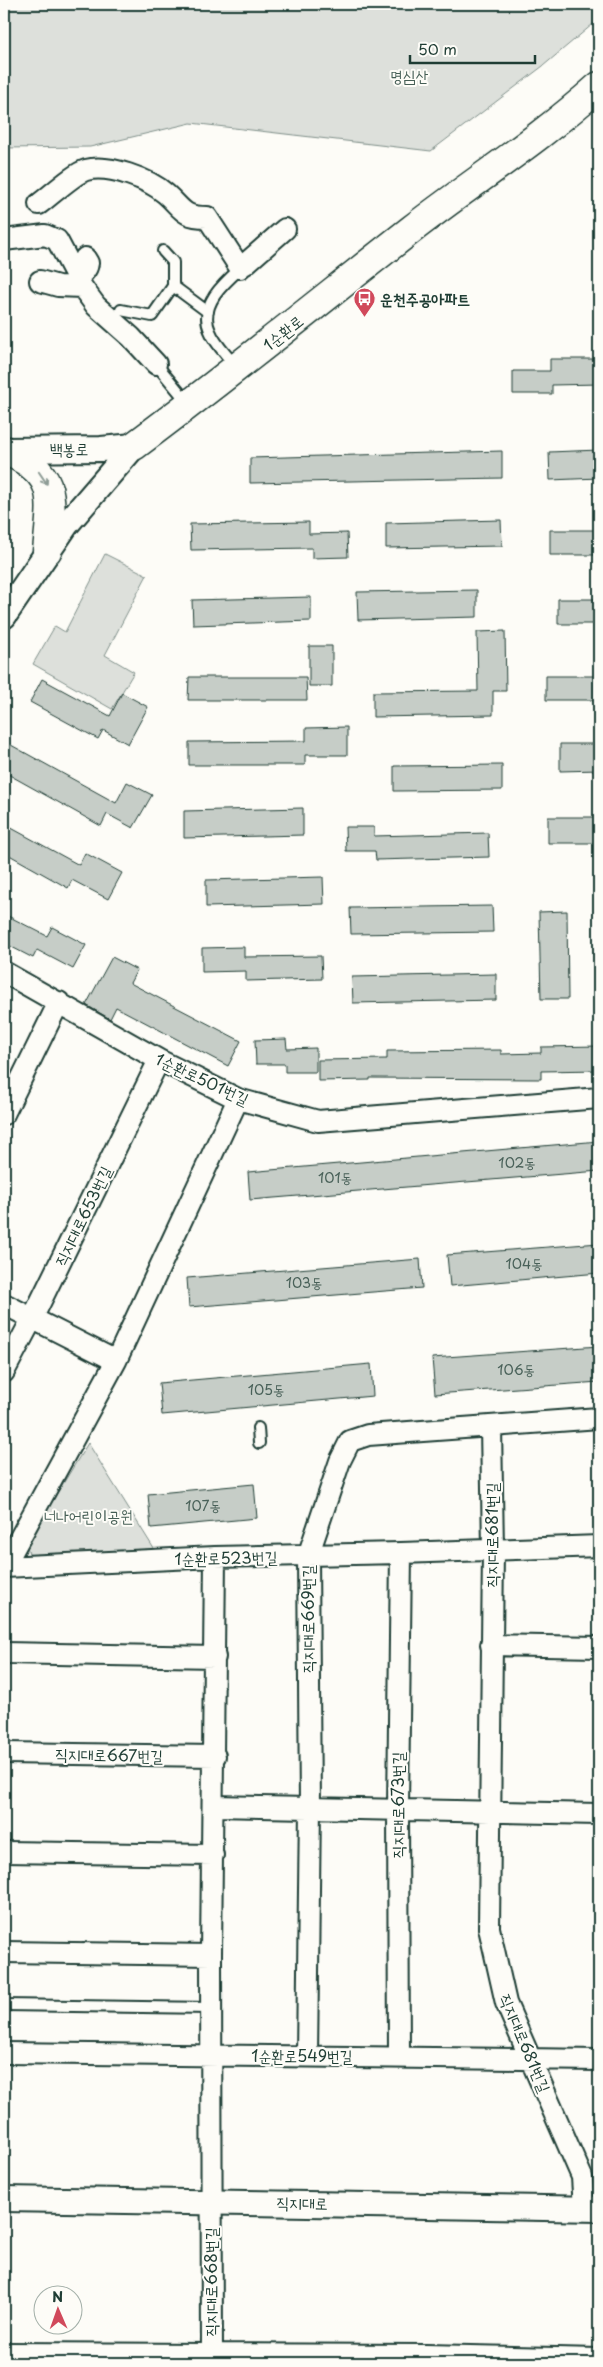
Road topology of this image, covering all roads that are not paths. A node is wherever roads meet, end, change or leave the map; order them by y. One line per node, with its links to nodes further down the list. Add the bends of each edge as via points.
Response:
1 (599, 86): 14 (main road, 1순환로, via 569,114 414,228)
2 (39, 204): 7 (street, via 84,170 137,176 158,187 185,214 207,217)
3 (285, 229): 7 (street)
4 (4, 240): 9 (street, via 45,235 57,240)
5 (163, 250): 10 (lane, via 173,262)
6 (85, 258): 9 (street, via 88,267)
7 (242, 267): 12 (lane, via 217,291)
8 (40, 281): 9 (street, via 58,286)
9 (79, 282): 13 (street, via 96,306)
10 (173, 286): 11 (lane, via 152,316); 12 (lane)
11 (121, 310)
12 (208, 312): 14 (lane, via 210,331)
13 (156, 364): 15 (lane)
14 (237, 369): 15 (main road, 1순환로)
15 (190, 405): 16 (main road, 1순환로)
16 (134, 446): 17 (street, 백봉로); 18 (street, 1순환로)
17 (4, 450): 18 (main road, one-way to 18, via 26,461 46,480 51,505)
18 (46, 551): 19 (street, 1순환로)
19 (4, 616)
20 (4, 972): 21 (street, 1순환로501번길)
21 (59, 1002): 22 (street, 1순환로501번길); 25 (street)
22 (159, 1060): 24 (street, 1순환로501번길); 27 (street, 직지대로653번길)
23 (599, 1098): 24 (street, 1순환로501번길, via 318,1121)
24 (238, 1099): 28 (street)
25 (4, 1114)
26 (4, 1304): 27 (street)
27 (32, 1319): 28 (street); 29 (street, 직지대로653번길)
28 (116, 1361): 39 (street)
29 (4, 1372)
30 (599, 1418): 31 (street, 직지대로669번길)
31 (491, 1426): 35 (street, 직지대로681번길); 37 (street, 직지대로669번길, via 368,1434 350,1441 340,1461)
32 (258, 1428): 33 (lane)
33 (259, 1443)
34 (599, 1546): 35 (street, 1순환로523번길)
35 (493, 1550): 36 (street, 1순환로523번길); 40 (street, 직지대로681번길)
36 (401, 1554): 37 (street, 1순환로523번길); 48 (street, 직지대로673번길)
37 (308, 1556): 38 (street, 1순환로523번길); 47 (street, 직지대로669번길)
38 (215, 1557): 39 (street, 1순환로523번길); 43 (street)
39 (4, 1567)
40 (491, 1645): 41 (street); 49 (street, 직지대로681번길)
41 (599, 1647)
42 (4, 1653): 43 (street)
43 (215, 1656): 45 (street)
44 (4, 1753): 45 (street, 직지대로667번길)
45 (215, 1756): 46 (street)
46 (214, 1806): 47 (street); 52 (street)
47 (310, 1807): 48 (street); 59 (street, 직지대로669번길)
48 (398, 1808): 49 (street); 60 (street, 직지대로673번길)
49 (489, 1810): 50 (street); 61 (street, 직지대로681번길, via 489,1928 506,2003)
50 (599, 1814)
51 (4, 1852): 52 (street)
52 (212, 1855): 54 (street)
53 (4, 1952): 54 (street)
54 (211, 1955): 56 (street)
55 (4, 2005): 56 (lane)
56 (211, 2008): 58 (street)
57 (4, 2053): 58 (street, 1순환로549번길)
58 (211, 2056): 59 (street, 1순환로549번길); 64 (street)
59 (307, 2056): 60 (street, 1순환로549번길)
60 (399, 2057): 61 (street, 1순환로549번길)
61 (531, 2060): 62 (street, 1순환로549번길); 65 (street, 직지대로681번길, via 582,2177)
62 (599, 2060)
63 (4, 2199): 64 (street, 직지대로)
64 (211, 2201): 65 (street, 직지대로); 68 (street, 직지대로668번길)
65 (592, 2209)
66 (4, 2353): 67 (street)
67 (102, 2358): 68 (street)
68 (212, 2359): 71 (street)
69 (426, 2359): 71 (street); 72 (street)
70 (599, 2359): 72 (street)
71 (318, 2360)
72 (526, 2361)

